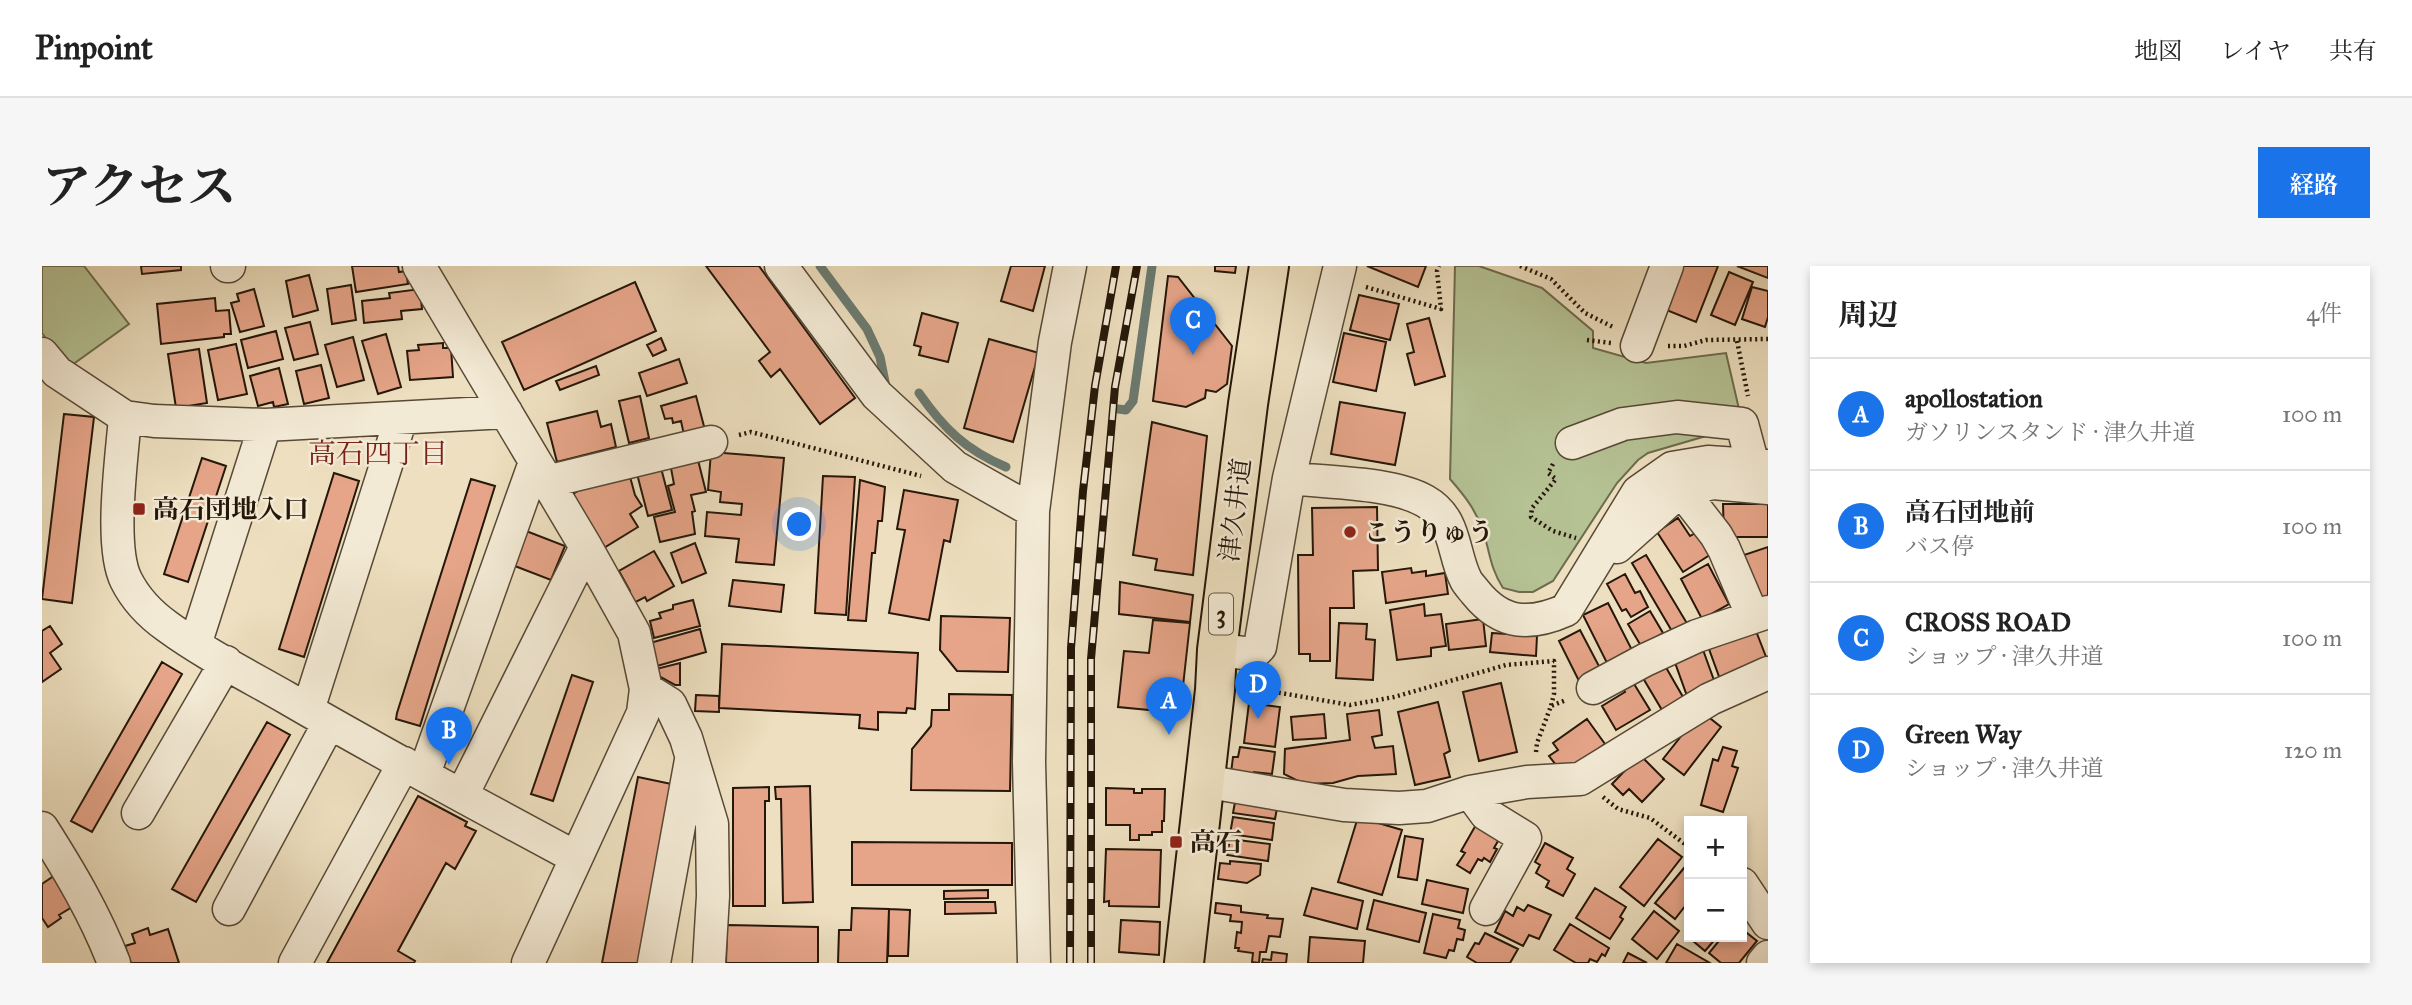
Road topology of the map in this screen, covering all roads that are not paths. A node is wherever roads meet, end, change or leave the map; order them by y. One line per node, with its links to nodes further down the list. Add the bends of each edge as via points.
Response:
1 (419, 266): 9 (street)
2 (780, 266): 19 (street, via 877,395 955,467)
3 (1070, 266): 19 (street)
4 (1269, 266): 24 (main road, 津久井道 / 3)
5 (1340, 266): 17 (street)
6 (1667, 266): 7 (street)
7 (1637, 346)
8 (42, 354): 10 (street, via 57,372)
9 (506, 412): 11 (street); 15 (street)
10 (125, 417): 12 (street); 23 (street, via 120,565 143,605)
11 (401, 418): 12 (street); 29 (street)
12 (265, 425): 23 (street)
13 (711, 442): 15 (street)
14 (1572, 443): 16 (street, via 1623,424 1677,417 1742,424)
15 (541, 472): 20 (street); 31 (street)
16 (1763, 473): 18 (street); 21 (street, via 1708,462 1672,468 1639,492)
17 (1289, 478): 21 (street, via 1396,490 1427,502 1445,520 1466,580 1482,601 1510,618 1537,620 1566,610); 24 (street, via 1260,647 1253,654)
18 (1681, 490): 21 (street); 22 (street, via 1716,535)
19 (1032, 511): 48 (street, via 1029,762)
20 (586, 547): 28 (street, via 634,633); 34 (street)
21 (1588, 555)
22 (1761, 614): 27 (street, via 1697,636)
23 (195, 645): 25 (street)
24 (1217, 650): 32 (main road, 津久井道 / 3)
25 (226, 663): 29 (street); 35 (street)
26 (1768, 673): 33 (street, via 1710,699 1580,779)
27 (1593, 688)
28 (646, 689): 30 (street, via 670,704); 37 (street, via 643,713)
29 (319, 717): 31 (street); 39 (street)
30 (692, 755): 46 (street); 47 (street, via 712,824)
31 (414, 769): 34 (street); 44 (street)
32 (1203, 781): 33 (street, via 1344,805 1399,808 1427,806); 49 (main road, 津久井道 / 3)
33 (1470, 792): 40 (street, via 1486,814 1525,838)
34 (462, 795): 37 (street)
35 (138, 813)
36 (42, 828): 43 (street, via 82,891)
37 (575, 857): 45 (street)
38 (1747, 892): 41 (street)
39 (229, 909)
40 (1486, 909)
41 (1768, 923)
42 (1768, 957): 50 (street)
43 (114, 963)
44 (295, 963)
45 (528, 963)
46 (654, 963)
47 (709, 963)
48 (1034, 963)
49 (1184, 963)
50 (1763, 963)

